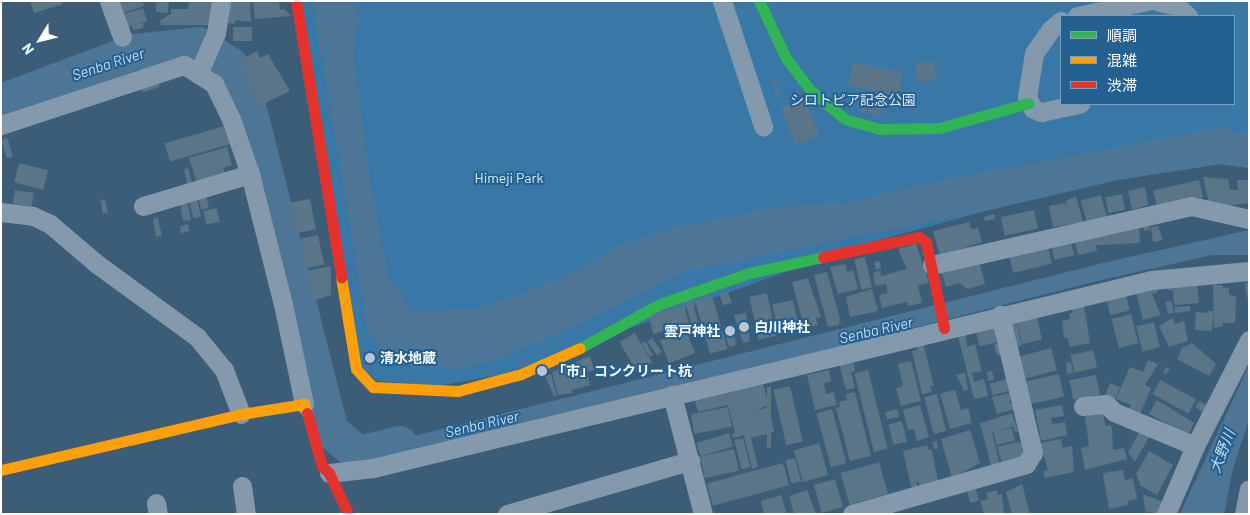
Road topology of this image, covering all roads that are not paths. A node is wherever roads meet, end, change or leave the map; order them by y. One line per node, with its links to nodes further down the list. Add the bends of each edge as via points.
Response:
1 (109, 1): 11 (street)
2 (221, 1): 12 (street, via 216,33)
3 (296, 1): 21 (street, via 356,369 374,387 458,391 521,374 593,342 660,304 749,273 919,237 926,242)
4 (722, 1): 16 (street)
5 (759, 1): 13 (street, via 786,58 810,90 845,119 881,129 939,128)
6 (1148, 1): 8 (street)
7 (1156, 1): 9 (street, via 1177,6)
8 (1082, 15)
9 (1187, 15)
10 (1060, 22): 13 (street, via 1051,28 1034,53 1026,97)
11 (122, 37)
12 (198, 74): 15 (street, via 184,65); 17 (street, via 214,84 231,119)
13 (1029, 103): 14 (street, via 1041,112)
14 (1075, 105)
15 (1, 126)
16 (763, 126)
17 (250, 174): 18 (street); 27 (street)
18 (144, 206)
19 (1, 212): 29 (street, via 33,216 50,224 97,264 197,337 224,370)
20 (1249, 219): 21 (street, via 1191,206)
21 (932, 265): 24 (street)
22 (1249, 271): 23 (street, via 1152,280)
23 (1000, 315): 24 (street); 40 (street, via 1033,453 1026,464)
24 (944, 328): 26 (street)
25 (1249, 340): 30 (street)
26 (672, 395): 31 (street); 33 (street, via 373,468)
27 (304, 404): 29 (street); 33 (street, via 322,466)
28 (1083, 406): 30 (street, via 1106,404 1114,412)
29 (241, 414): 32 (street)
30 (1195, 446): 41 (street)
31 (690, 461): 38 (street); 39 (street)
32 (1, 470)
33 (329, 473): 37 (street)
34 (242, 486): 36 (street)
35 (1249, 489): 42 (street)
36 (246, 514)
37 (348, 514)
38 (507, 514)
39 (703, 514)
40 (852, 514)
41 (1166, 514)
42 (1244, 514)

